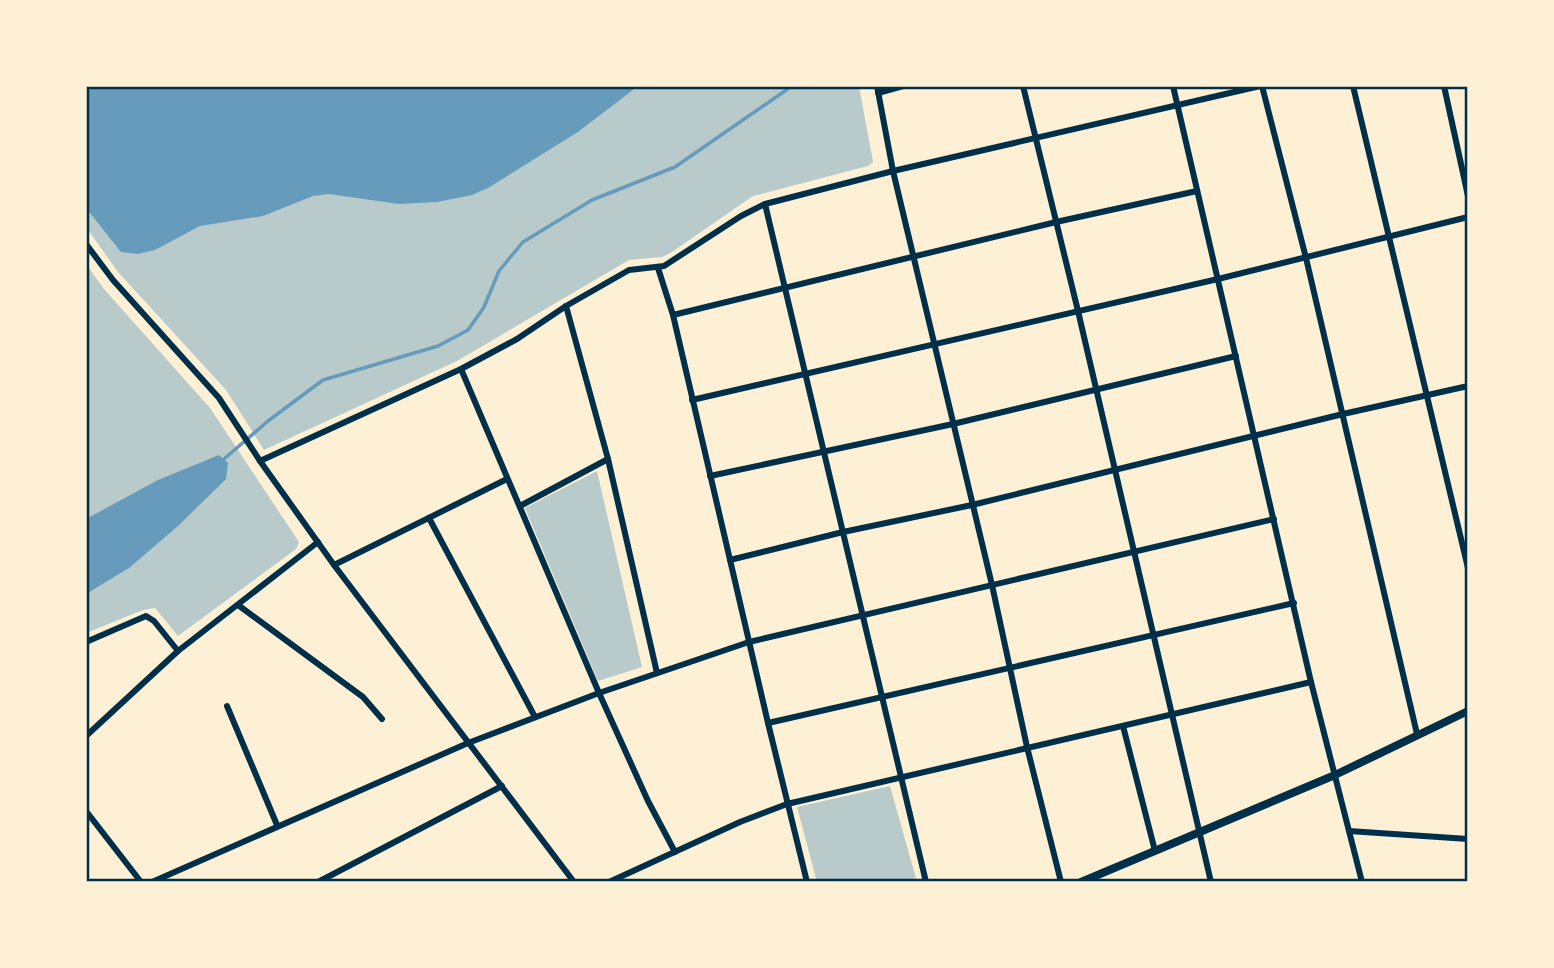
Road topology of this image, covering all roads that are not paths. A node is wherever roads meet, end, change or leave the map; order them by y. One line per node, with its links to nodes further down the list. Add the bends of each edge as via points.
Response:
1 (903, 86): 7 (street)
2 (1023, 86): 9 (street)
3 (1173, 86): 8 (street)
4 (1261, 86): 8 (street); 19 (street)
5 (1353, 86): 16 (street)
6 (1444, 86): 12 (street)
7 (878, 89): 10 (street)
8 (1178, 105): 9 (street); 11 (street)
9 (1036, 139): 10 (street); 15 (street)
10 (893, 171): 13 (street); 18 (street)
11 (1197, 191): 15 (street); 21 (street)
12 (1468, 196)
13 (765, 204): 20 (street); 22 (street)
14 (1468, 217): 16 (street)
15 (1056, 222): 18 (street); 24 (street)
16 (1388, 238): 19 (street); 32 (street)
17 (86, 244): 39 (street, via 113,281 219,398)
18 (913, 257): 22 (street); 26 (street)
19 (1306, 258): 21 (street); 34 (street)
20 (658, 268): 23 (street, via 629,270); 25 (street)
21 (1218, 279): 24 (street); 27 (street)
22 (786, 288): 25 (street); 29 (street)
23 (566, 306): 28 (street); 38 (street)
24 (1078, 311): 26 (street); 31 (street)
25 (673, 315): 33 (street)
26 (934, 344): 29 (street); 35 (street)
27 (1236, 356): 31 (street); 36 (street)
28 (461, 369): 39 (street); 42 (street)
29 (806, 376): 33 (street); 37 (street)
30 (1468, 386): 32 (street)
31 (1096, 390): 35 (street); 40 (street)
32 (1426, 396): 34 (street); 52 (street)
33 (692, 400): 41 (street)
34 (1342, 414): 36 (street); 73 (street)
35 (953, 424): 37 (street); 43 (street)
36 (1255, 436): 40 (street); 46 (street)
37 (824, 452): 41 (street); 47 (street)
38 (608, 459): 44 (street); 62 (street)
39 (260, 461): 48 (street)
40 (1115, 471): 43 (street); 49 (street)
41 (710, 476): 50 (street)
42 (508, 479): 44 (street); 45 (street)
43 (972, 505): 47 (street); 53 (street)
44 (520, 506): 64 (street)
45 (429, 517): 51 (street); 69 (street)
46 (1273, 519): 49 (street); 54 (street)
47 (843, 533): 50 (street); 56 (street)
48 (318, 542): 51 (street); 55 (street)
49 (1133, 553): 53 (street); 57 (street)
50 (730, 560): 59 (street)
51 (334, 565): 75 (street)
52 (1468, 568)
53 (992, 585): 56 (street); 61 (street)
54 (1294, 603): 57 (street); 63 (street)
55 (238, 605): 60 (street); 70 (street, via 363,697)
56 (863, 616): 59 (street); 65 (street)
57 (1154, 636): 61 (street); 68 (street)
58 (86, 642): 60 (street, via 146,616)
59 (749, 642): 62 (street); 71 (street)
60 (178, 651): 74 (street)
61 (1010, 669): 65 (street); 76 (street)
62 (657, 673): 64 (street)
63 (1311, 682): 68 (street); 77 (street)
64 (599, 693): 69 (street); 87 (street)
65 (881, 697): 71 (street); 78 (street)
66 (227, 706): 82 (street)
67 (1468, 711): 73 (street)
68 (1172, 716): 72 (street); 84 (street)
69 (535, 717): 75 (street)
70 (382, 719)
71 (768, 723): 80 (street)
72 (1123, 726): 76 (street); 86 (street)
73 (1418, 734): 77 (street)
74 (86, 736)
75 (468, 743): 79 (street); 82 (street)
76 (1027, 747): 78 (street); 95 (street)
77 (1335, 775): 83 (street); 84 (street)
78 (901, 778): 80 (street); 94 (street)
79 (502, 786): 90 (street); 91 (street)
80 (787, 804): 87 (street); 93 (street)
81 (86, 811): 88 (street)
82 (277, 825): 89 (street)
83 (1349, 831): 85 (street); 98 (street)
84 (1199, 833): 86 (street); 97 (street)
85 (1468, 839)
86 (1155, 851): 96 (street)
87 (675, 852): 92 (street)
88 (138, 881)
89 (152, 882)
90 (318, 882)
91 (575, 882)
92 (609, 882)
93 (807, 882)
94 (926, 882)
95 (1061, 882)
96 (1080, 882)
97 (1211, 882)
98 (1362, 882)

